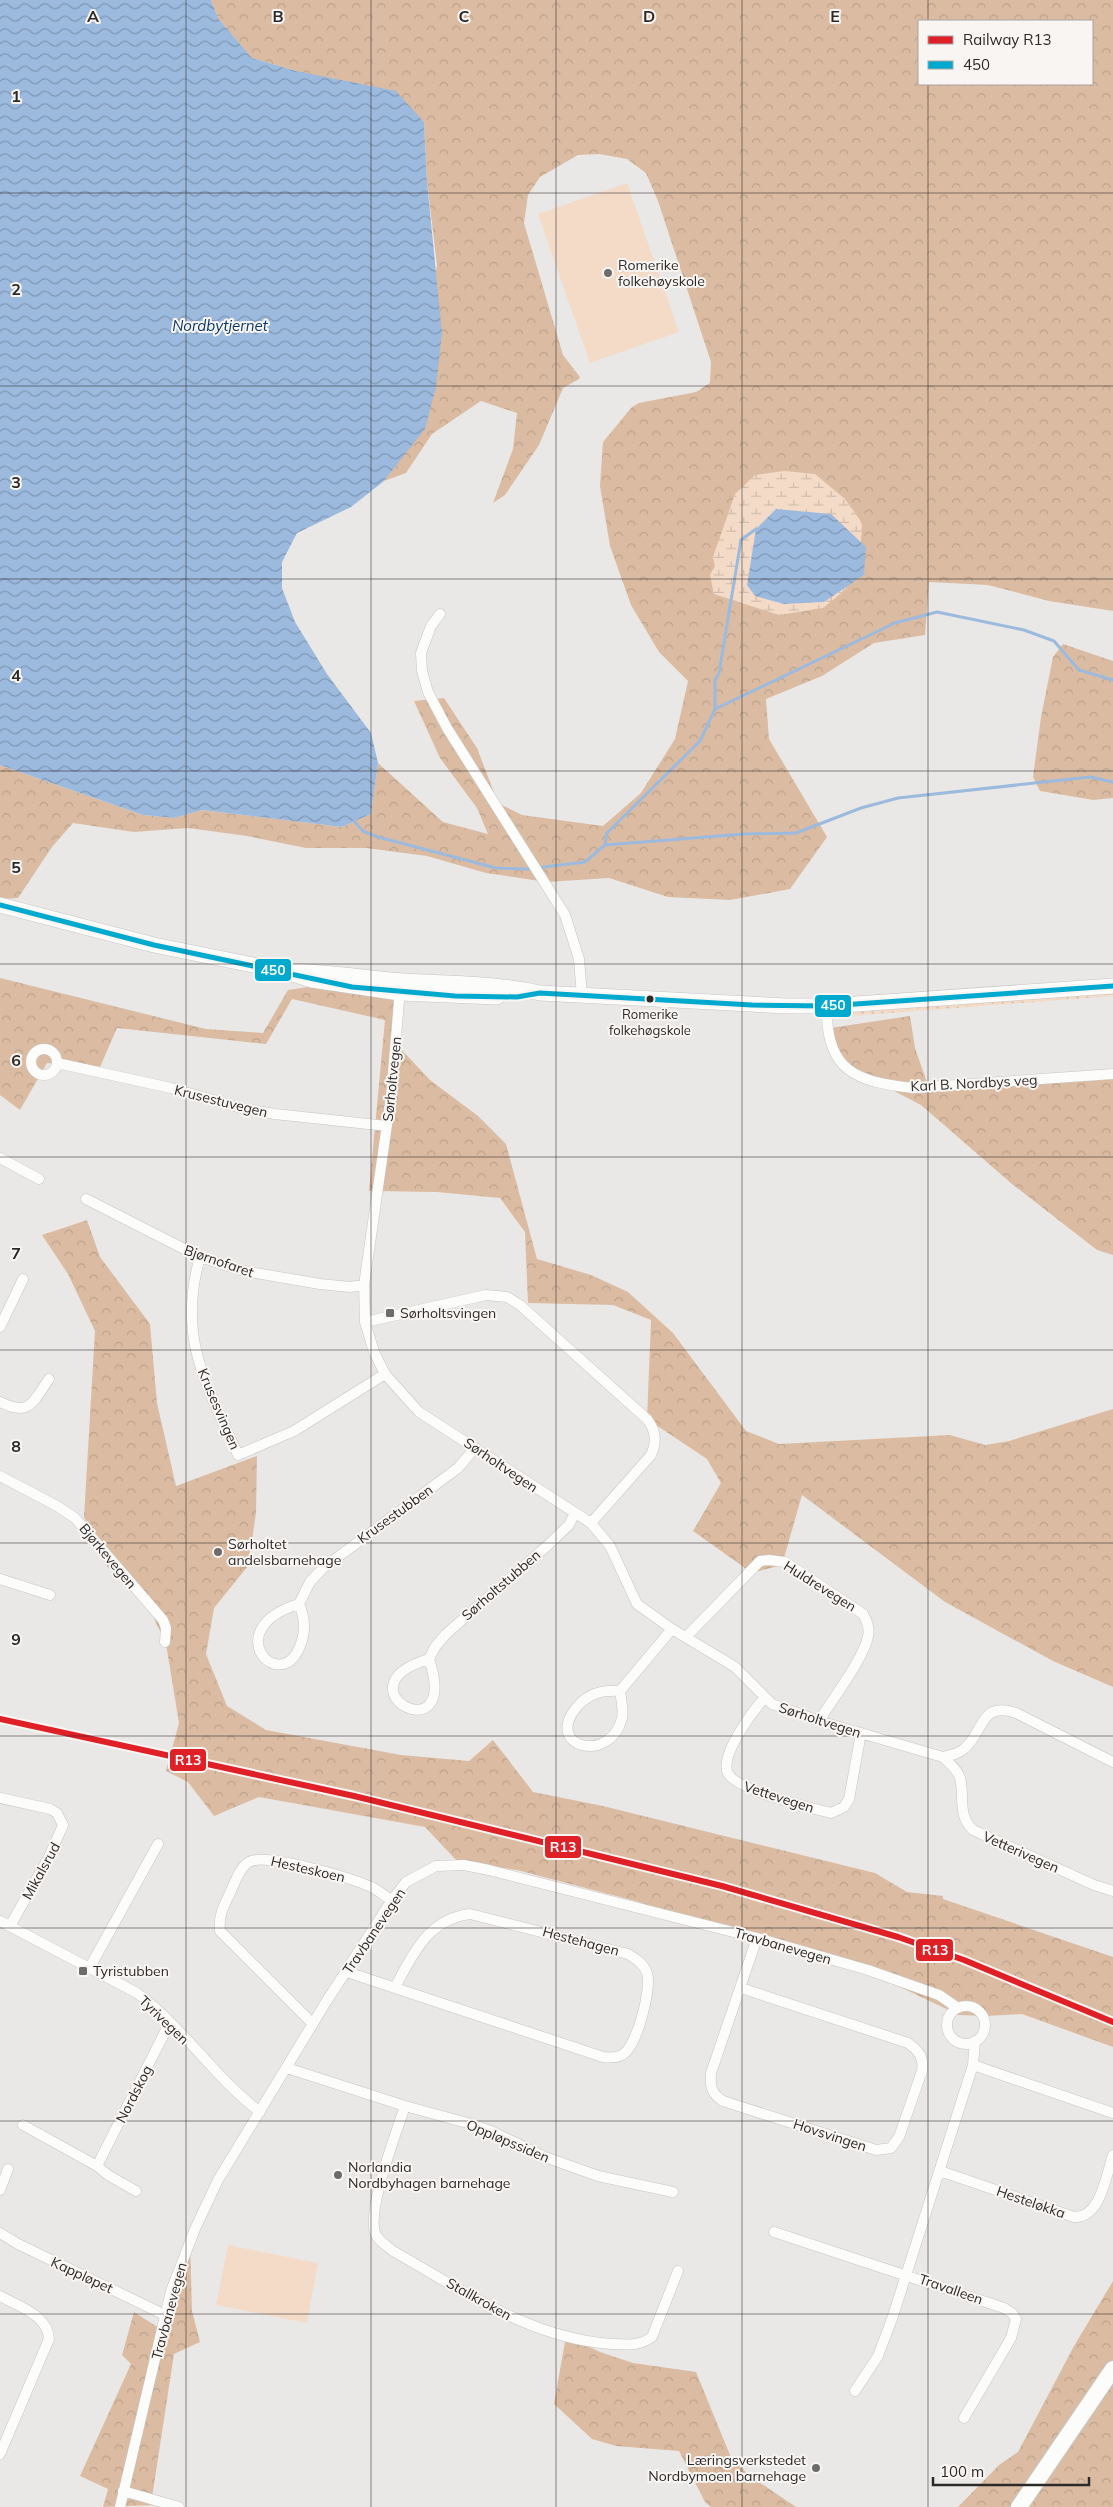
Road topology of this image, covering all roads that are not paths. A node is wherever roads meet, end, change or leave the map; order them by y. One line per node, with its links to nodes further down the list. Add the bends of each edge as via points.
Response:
1 (440, 614): 5 (street, via 431,626 421,653 428,692 448,731 565,915 578,952)
2 (0, 906): 3 (main road, via 154,945 283,971 314,971)
3 (400, 986): 5 (main road, via 518,988); 9 (street, Sørholtvegen)
4 (1113, 986): 6 (main road)
5 (582, 996): 6 (main road)
6 (826, 1006): 8 (street, Karl B. Nordbys veg, via 829,1042 838,1061 866,1079 891,1086 914,1088)
7 (57, 1063): 9 (street, Krusestuvegen, via 247,1109)
8 (1113, 1074)
9 (387, 1126): 15 (street, Sørholtvegen)
10 (0, 1158): 11 (street)
11 (39, 1179)
12 (86, 1199): 13 (street, Bjørnofaret)
13 (200, 1256): 15 (street, Bjørnofaret, via 270,1277 330,1285); 18 (street, Krusesvingen, via 190,1302 191,1334 199,1364 238,1456 294,1431)
14 (23, 1280): 17 (street)
15 (364, 1285): 16 (street, Sørholtvegen)
16 (365, 1322): 18 (street, Sørholtvegen); 24 (street, via 486,1294 508,1297 526,1310 647,1419 655,1433 651,1455)
17 (0, 1327)
18 (385, 1374): 21 (street, Sørholtvegen, via 419,1412)
19 (49, 1379): 20 (street, via 31,1406 12,1408)
20 (0, 1402)
21 (475, 1448): 23 (street, Sørholtvegen); 27 (street, Krusestubben, via 458,1468 323,1568 310,1582)
22 (0, 1476): 30 (street, Bjørkevegen, via 57,1506 85,1528 163,1620)
23 (575, 1514): 24 (street, Sørholtvegen); 31 (street, Sørholtstubben, via 569,1525 446,1634)
24 (590, 1523): 28 (street, Sørholtvegen, via 610,1546 638,1604)
25 (0, 1580): 26 (street)
26 (50, 1595)
27 (299, 1604): 27 (street, via 272,1615 263,1628 258,1640 259,1652 266,1660 278,1664 291,1660 300,1647 305,1632)
28 (672, 1629): 29 (street, Sørholtvegen); 32 (street)
29 (686, 1637): 33 (street, Sørholtvegen, via 735,1667); 34 (street, Huldrevegen, via 760,1561 776,1560 794,1567 863,1614 868,1625 862,1654)
30 (165, 1642)
31 (429, 1659): 31 (street, via 408,1666 394,1683 393,1694 406,1709 418,1710 428,1706 434,1696 436,1685)
32 (620, 1691): 32 (street, via 594,1692 580,1702 567,1725 575,1744 587,1748 606,1742 622,1718)
33 (765, 1697): 34 (street, Sørholtvegen, via 784,1710); 35 (street, Vettevegen, via 751,1713 727,1761 730,1778 747,1788 831,1813 839,1810 849,1799)
34 (819, 1721): 35 (street, Sørholtvegen)
35 (861, 1733): 36 (street, Sørholtvegen)
36 (943, 1757): 37 (street, via 964,1749 983,1718 1004,1710); 40 (street, Vetterivegen, via 960,1778 963,1817 972,1830 1094,1885)
37 (1113, 1762)
38 (0, 1798): 43 (street, Mikalsrud, via 50,1809 57,1813 63,1824 49,1857)
39 (158, 1844): 45 (street)
40 (1113, 1890)
41 (392, 1900): 44 (street, Travbanevegen, via 406,1882 421,1872 436,1866 464,1864); 46 (street, Travbanevegen); 51 (street, Hesteskoen, via 371,1887 336,1874 282,1862 253,1860 242,1868 221,1912 220,1931)
42 (0, 1921): 43 (street, Tyrivegen)
43 (10, 1926): 45 (street, Tyrivegen)
44 (757, 1938): 48 (street, Hovsvingen); 49 (street, Travbanevegen, via 877,1973 939,1995)
45 (90, 1967): 50 (street, Tyrivegen, via 137,1993)
46 (347, 1972): 47 (street, Hestehagen); 51 (street, Travbanevegen)
47 (394, 1987): 47 (street, Hestehagen, via 614,2058 623,2055 633,2042 649,1983 644,1968 628,1954 470,1914 445,1920 432,1930)
48 (741, 1988): 48 (street, Hovsvingen, via 711,2073 710,2086 714,2094 723,2101 876,2150 892,2148 922,2070 923,2062 915,2048 908,2042)
49 (958, 2008): 52 (street, via 972,2007 982,2017 984,2031); 52 (street, via 951,2013 947,2029 958,2042)
50 (170, 2022): 56 (street, Tyrivegen, via 209,2066); 60 (street, Nordskog)
51 (313, 2024): 54 (street, Travbanevegen)
52 (975, 2042): 53 (street)
53 (973, 2065): 57 (street); 62 (street)
54 (287, 2068): 55 (street, Oppløpssiden); 56 (street, Travbanevegen)
55 (405, 2106): 65 (street, Oppløpssiden, via 493,2132 545,2157 598,2176); 68 (street, Stallkroken, via 388,2158 373,2225 381,2242 393,2251 507,2315 544,2330 597,2343 630,2345 643,2343 652,2337)
56 (260, 2112): 71 (street, Travbanevegen, via 204,2208 182,2260)
57 (1113, 2113)
58 (23, 2125): 60 (street)
59 (1113, 2155): 62 (street, Hesteløkka, via 1096,2205 1082,2217)
60 (97, 2166): 64 (street)
61 (8, 2170): 63 (street)
62 (940, 2171): 69 (street)
63 (0, 2190)
64 (136, 2191)
65 (673, 2192)
66 (774, 2232): 69 (street, Travalleen)
67 (0, 2233): 71 (street, Kappløpet)
68 (678, 2271)
69 (907, 2274): 73 (street, via 878,2356); 74 (street, Travalleen, via 1004,2308 1016,2319 1011,2338)
70 (0, 2296): 75 (street, via 41,2320 49,2332 49,2339)
71 (165, 2315): 76 (street, Travbanevegen)
72 (1113, 2369): 79 (main road)
73 (855, 2391)
74 (964, 2418)
75 (0, 2454)
76 (124, 2491): 77 (street, Travbanevegen); 78 (street)
77 (120, 2507)
78 (180, 2507)
79 (1019, 2507)

